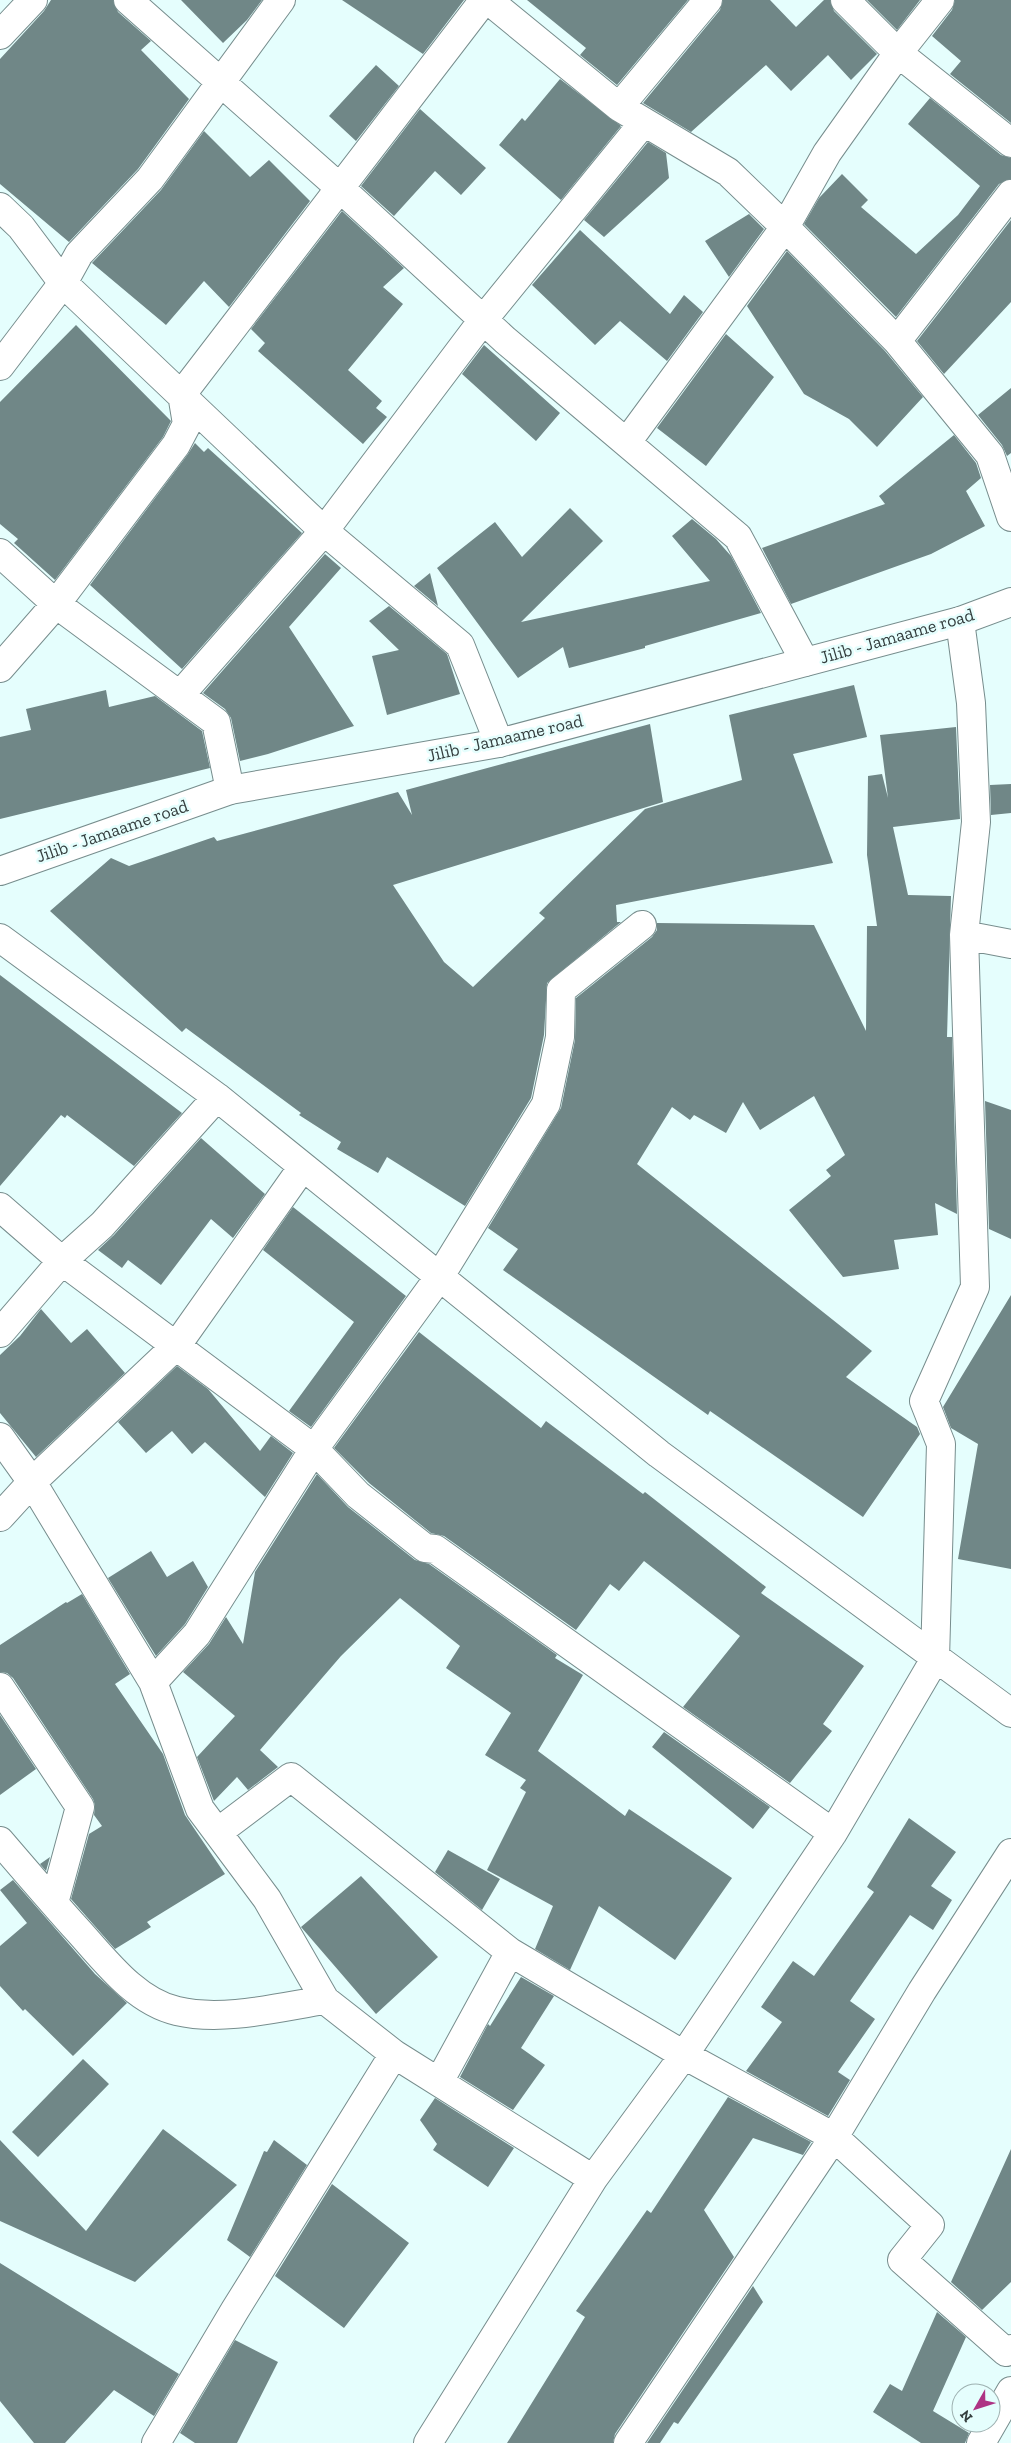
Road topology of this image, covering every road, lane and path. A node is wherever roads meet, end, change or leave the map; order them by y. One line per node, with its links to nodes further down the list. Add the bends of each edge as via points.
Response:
1 (33, 0): 9 (street)
2 (128, 0): 11 (street)
3 (281, 0): 11 (street)
4 (484, 0): 15 (street)
5 (488, 0): 12 (street)
6 (708, 0): 12 (street)
7 (845, 0): 10 (street)
8 (940, 0): 10 (street)
9 (0, 35)
10 (898, 54): 14 (street); 18 (street, via 826,153)
11 (219, 82): 15 (street); 19 (street, via 150,179 78,254)
12 (619, 107): 13 (street)
13 (644, 122): 18 (street, via 728,172); 20 (street)
14 (1011, 143)
15 (340, 188): 20 (street); 23 (street)
16 (1011, 194): 21 (street)
17 (0, 207): 19 (street, via 21,227)
18 (785, 227): 21 (street); 24 (street)
19 (63, 283): 22 (street); 23 (street)
20 (483, 320): 24 (street); 26 (street)
21 (897, 341): 25 (street, via 990,455)
22 (0, 366)
23 (182, 394): 26 (street); 29 (street, via 187,424 176,445)
24 (628, 442): 31 (street, via 738,537)
25 (1011, 517)
26 (324, 531): 33 (street); 34 (street, via 460,645)
27 (0, 553): 29 (street)
28 (1011, 602): 30 (street, Jilib - Jamaame road)
29 (56, 604): 32 (street); 33 (street)
30 (960, 621): 31 (street, Jilib - Jamaame road); 38 (street, via 971,702 976,822)
31 (805, 662): 34 (street, Jilib - Jamaame road)
32 (0, 668)
33 (180, 695): 35 (street, via 216,722)
34 (499, 743): 35 (street, Jilib - Jamaame road)
35 (230, 790): 36 (street, Jilib - Jamaame road)
36 (0, 871)
37 (642, 925): 45 (street, via 561,990 560,1037 546,1104)
38 (964, 935): 40 (street); 52 (street, via 975,1287 924,1401 941,1444)
39 (0, 938): 41 (street)
40 (1011, 944)
41 (217, 1097): 42 (street); 44 (street, via 102,1225)
42 (302, 1168): 45 (street); 47 (street)
43 (0, 1207): 44 (street)
44 (62, 1260): 46 (street); 47 (street)
45 (440, 1276): 49 (street); 52 (street, via 659,1454)
46 (0, 1333)
47 (178, 1345): 49 (street); 50 (street)
48 (0, 1437): 50 (street)
49 (314, 1449): 53 (street, via 197,1634); 57 (street, via 358,1495 425,1548 443,1554)
50 (32, 1482): 51 (street); 53 (street)
51 (0, 1517)
52 (935, 1659): 55 (street); 57 (street)
53 (153, 1682): 56 (street, via 200,1809)
54 (0, 1687): 60 (street, via 80,1806)
55 (1011, 1712)
56 (218, 1832): 61 (street, via 291,1777); 62 (street, via 267,1898)
57 (833, 1833): 64 (street)
58 (0, 1841): 60 (street)
59 (1011, 1852): 66 (street)
60 (54, 1903): 62 (street, via 122,1979 176,2011 243,2013)
61 (510, 1952): 64 (street); 65 (street)
62 (325, 2000): 63 (street)
63 (394, 2054): 65 (street); 70 (street, via 234,2310)
64 (684, 2055): 66 (street); 67 (street)
65 (439, 2082): 67 (street)
66 (834, 2137): 68 (street, via 930,2225 902,2260 1006,2352); 72 (street)
67 (593, 2179): 71 (street)
68 (1011, 2349)
69 (1011, 2391): 73 (street)
70 (156, 2443)
71 (428, 2443)
72 (628, 2443)
73 (981, 2443)

